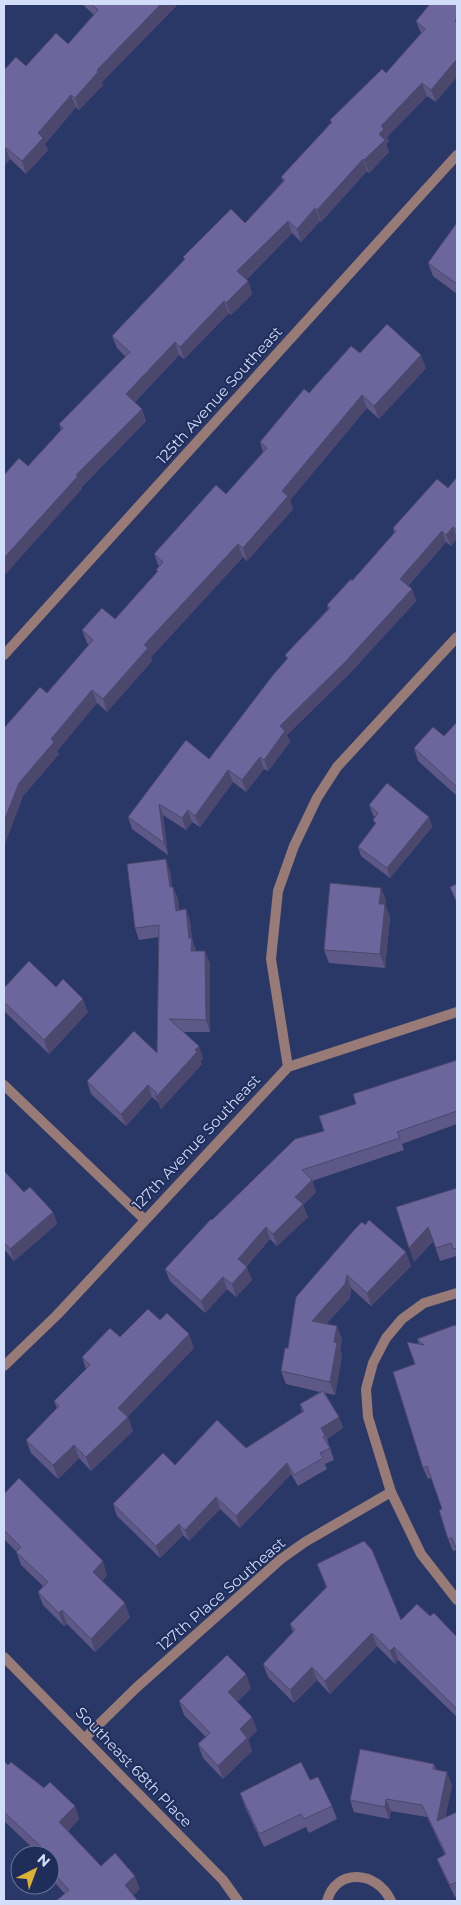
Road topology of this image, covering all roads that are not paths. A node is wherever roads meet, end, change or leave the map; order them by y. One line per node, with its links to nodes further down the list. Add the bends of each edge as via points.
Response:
1 (457, 155): 3 (street, 125th Avenue Southeast)
2 (457, 636): 5 (street, via 337,767 317,798 294,846 278,891 271,960)
3 (4, 654)
4 (457, 1012): 5 (street, 127th Avenue Southeast)
5 (288, 1067): 7 (street, 127th Avenue Southeast)
6 (4, 1084): 7 (street)
7 (144, 1219): 9 (street, 127th Avenue Southeast, via 58,1315)
8 (457, 1293): 10 (street, via 424,1303 402,1319 386,1338 373,1363 366,1389 368,1417)
9 (4, 1366)
10 (391, 1492): 11 (street, via 421,1554); 13 (street, 127th Place Southeast, via 282,1559 136,1688)
11 (457, 1600)
12 (4, 1657): 13 (street, Southeast 68th Place)
13 (85, 1738): 14 (street, Southeast 68th Place, via 223,1880)
14 (238, 1901)
15 (327, 1901): 16 (street, via 335,1886 356,1876 377,1882)
16 (391, 1901)

